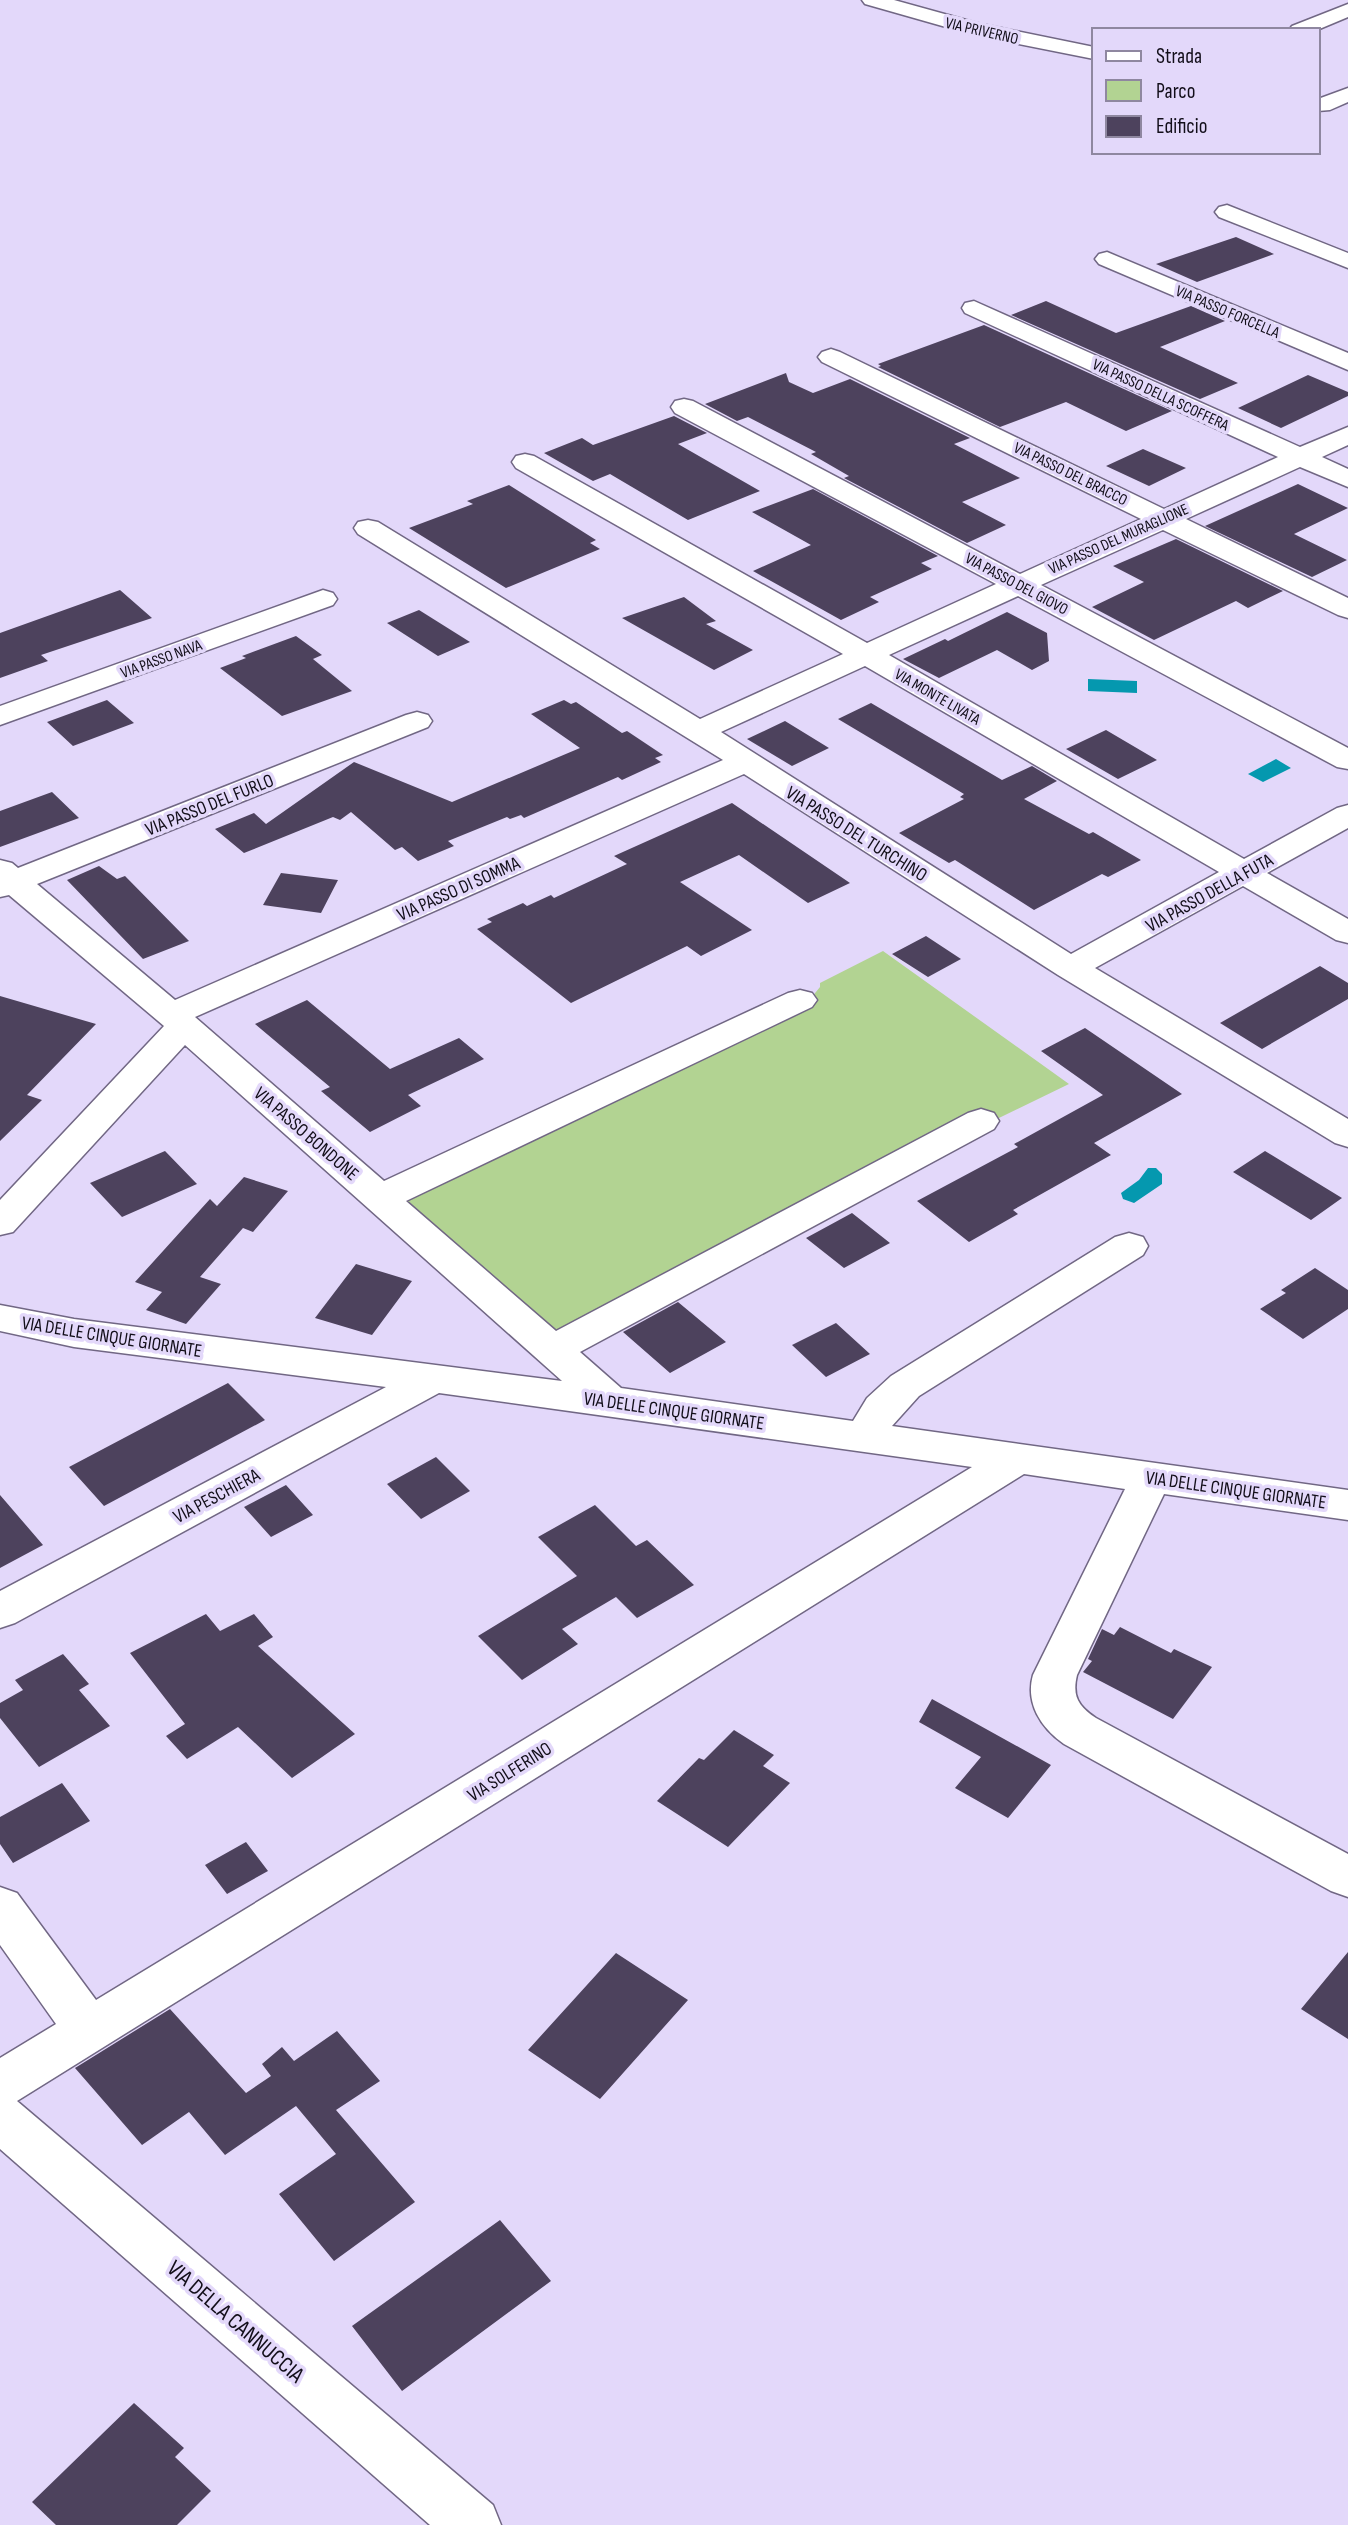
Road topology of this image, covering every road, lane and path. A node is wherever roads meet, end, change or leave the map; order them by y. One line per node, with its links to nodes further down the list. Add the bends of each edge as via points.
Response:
1 (872, 0): 4 (street, VIA PRIVERNO, via 974,29)
2 (1348, 9): 3 (street)
3 (1304, 28)
4 (1092, 54)
5 (1348, 94): 6 (street)
6 (1322, 105)
7 (1227, 212): 9 (street)
8 (1107, 259): 12 (street, VIA PASSO FORCELLA)
9 (1348, 261)
10 (974, 308): 15 (street, VIA PASSO DELLA SCOFFERA)
11 (831, 357): 18 (street, VIA PASSO DEL BRACCO)
12 (1348, 362)
13 (684, 407): 20 (street, VIA PASSO DEL GIOVO)
14 (1348, 435): 15 (street, VIA PASSO DEL MURAGLIONE)
15 (1299, 457): 17 (street, VIA PASSO DELLA SCOFFERA); 18 (street, VIA PASSO DEL MURAGLIONE)
16 (525, 462): 23 (street, VIA MONTE LIVATA)
17 (1348, 479)
18 (1163, 518): 20 (street, VIA PASSO DEL MURAGLIONE); 22 (street, VIA PASSO DEL BRACCO)
19 (368, 528): 26 (street, VIA PASSO DEL TURCHINO)
20 (1018, 583): 23 (street, VIA PASSO DEL MURAGLIONE); 27 (street, VIA PASSO DEL GIOVO)
21 (323, 599): 24 (street, VIA PASSO NAVA)
22 (1348, 609)
23 (865, 653): 26 (street, VIA PASSO DEL MURAGLIONE); 30 (street, VIA MONTE LIVATA)
24 (0, 716)
25 (417, 721): 31 (street, VIA PASSO DEL FURLO)
26 (698, 731): 28 (street, VIA PASSO DEL TURCHINO)
27 (1348, 760)
28 (745, 762): 33 (street, VIA PASSO DEL TURCHINO); 35 (street, VIA PASSO DI SOMMA)
29 (1348, 816): 30 (street, VIA PASSO DELLA FUTA)
30 (1244, 873): 32 (street, VIA MONTE LIVATA); 33 (street, VIA PASSO DELLA FUTA)
31 (5, 879): 35 (street, VIA PASSO BONDONE)
32 (1348, 933)
33 (1070, 968): 37 (street, VIA PASSO DEL TURCHINO)
34 (800, 1000): 38 (street)
35 (178, 1020): 38 (street, VIA PASSO BONDONE); 39 (street, VIA PASSO DI SOMMA)
36 (981, 1121): 42 (street)
37 (1348, 1135)
38 (380, 1198): 42 (street, VIA PASSO BONDONE)
39 (0, 1223)
40 (1129, 1246): 45 (street, via 905,1386 880,1410)
41 (0, 1318): 43 (street, VIA DELLE CINQUE GIORNATE, via 74,1333)
42 (552, 1350): 44 (street, VIA PASSO BONDONE)
43 (431, 1380): 44 (street, VIA DELLE CINQUE GIORNATE); 49 (street, VIA PESCHIERA)
44 (610, 1401): 45 (street, VIA DELLE CINQUE GIORNATE)
45 (868, 1437): 46 (street, VIA DELLE CINQUE GIORNATE)
46 (1018, 1458): 47 (street, VIA DELLE CINQUE GIORNATE); 52 (street, VIA SOLFERINO)
47 (1151, 1477): 48 (street, VIA DELLE CINQUE GIORNATE); 50 (street, via 1055,1675 1052,1691 1057,1710 1080,1731)
48 (1348, 1505)
49 (0, 1611)
50 (1348, 1877)
51 (0, 1907): 52 (street)
52 (89, 2029): 53 (street, VIA SOLFERINO)
53 (0, 2084)
54 (0, 2117): 55 (street, VIA DELLA CANNUCCIA)
55 (473, 2525)

